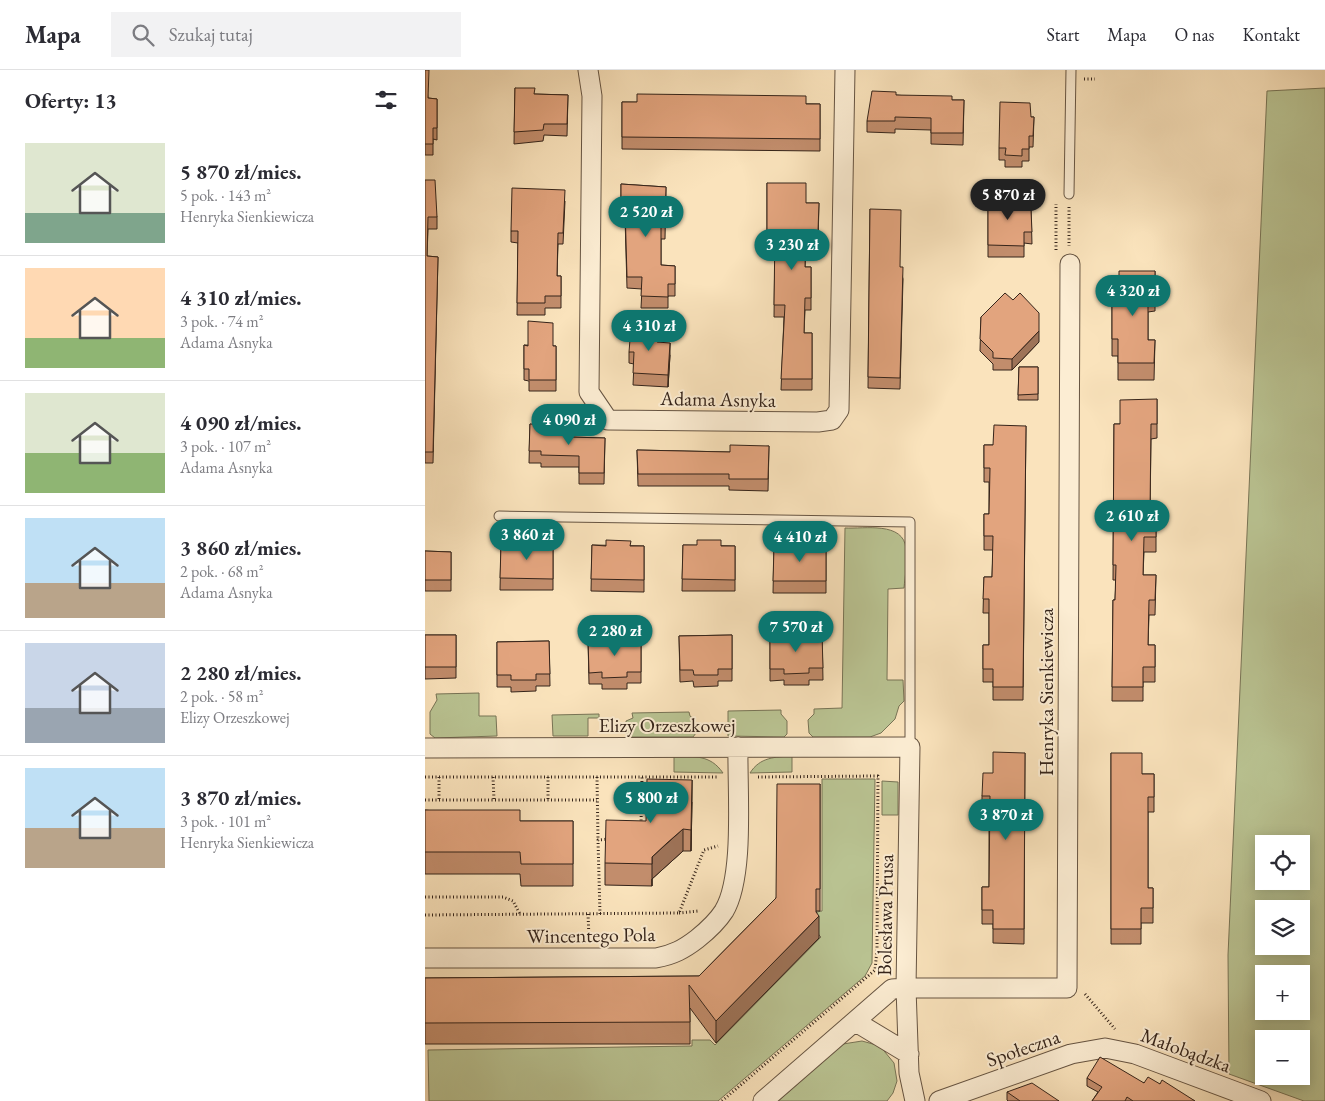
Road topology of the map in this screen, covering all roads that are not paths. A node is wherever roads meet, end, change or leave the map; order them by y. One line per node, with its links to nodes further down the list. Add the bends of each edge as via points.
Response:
1 (588, 70): 2 (street, Adama Asnyka, via 592,96 589,392 608,420 818,422 832,420 839,410)
2 (845, 70)
3 (1071, 70): 4 (lane)
4 (1069, 194)
5 (1070, 264): 11 (street, Henryka Sienkiewicza, via 1067,988)
6 (499, 516): 8 (lane, via 911,522)
7 (738, 747): 8 (street, Elizy Orzeszkowej); 9 (street, Elizy Orzeszkowej); 10 (street, Wincentego Pola, via 733,887 725,910 700,937 672,955 656,958)
8 (910, 747): 11 (street, Bolesława Prusa)
9 (425, 748)
10 (425, 958)
11 (906, 988): 12 (street, Bolesława Prusa, via 892,989); 14 (street)
12 (856, 1022): 14 (street); 15 (street, Bolesława Prusa)
13 (1124, 1052): 17 (street, Społeczna, via 1105,1048 1071,1054); 18 (street, Małobądzka)
14 (909, 1054): 16 (street)
15 (763, 1101)
16 (915, 1101)
17 (939, 1101)
18 (1261, 1101)

